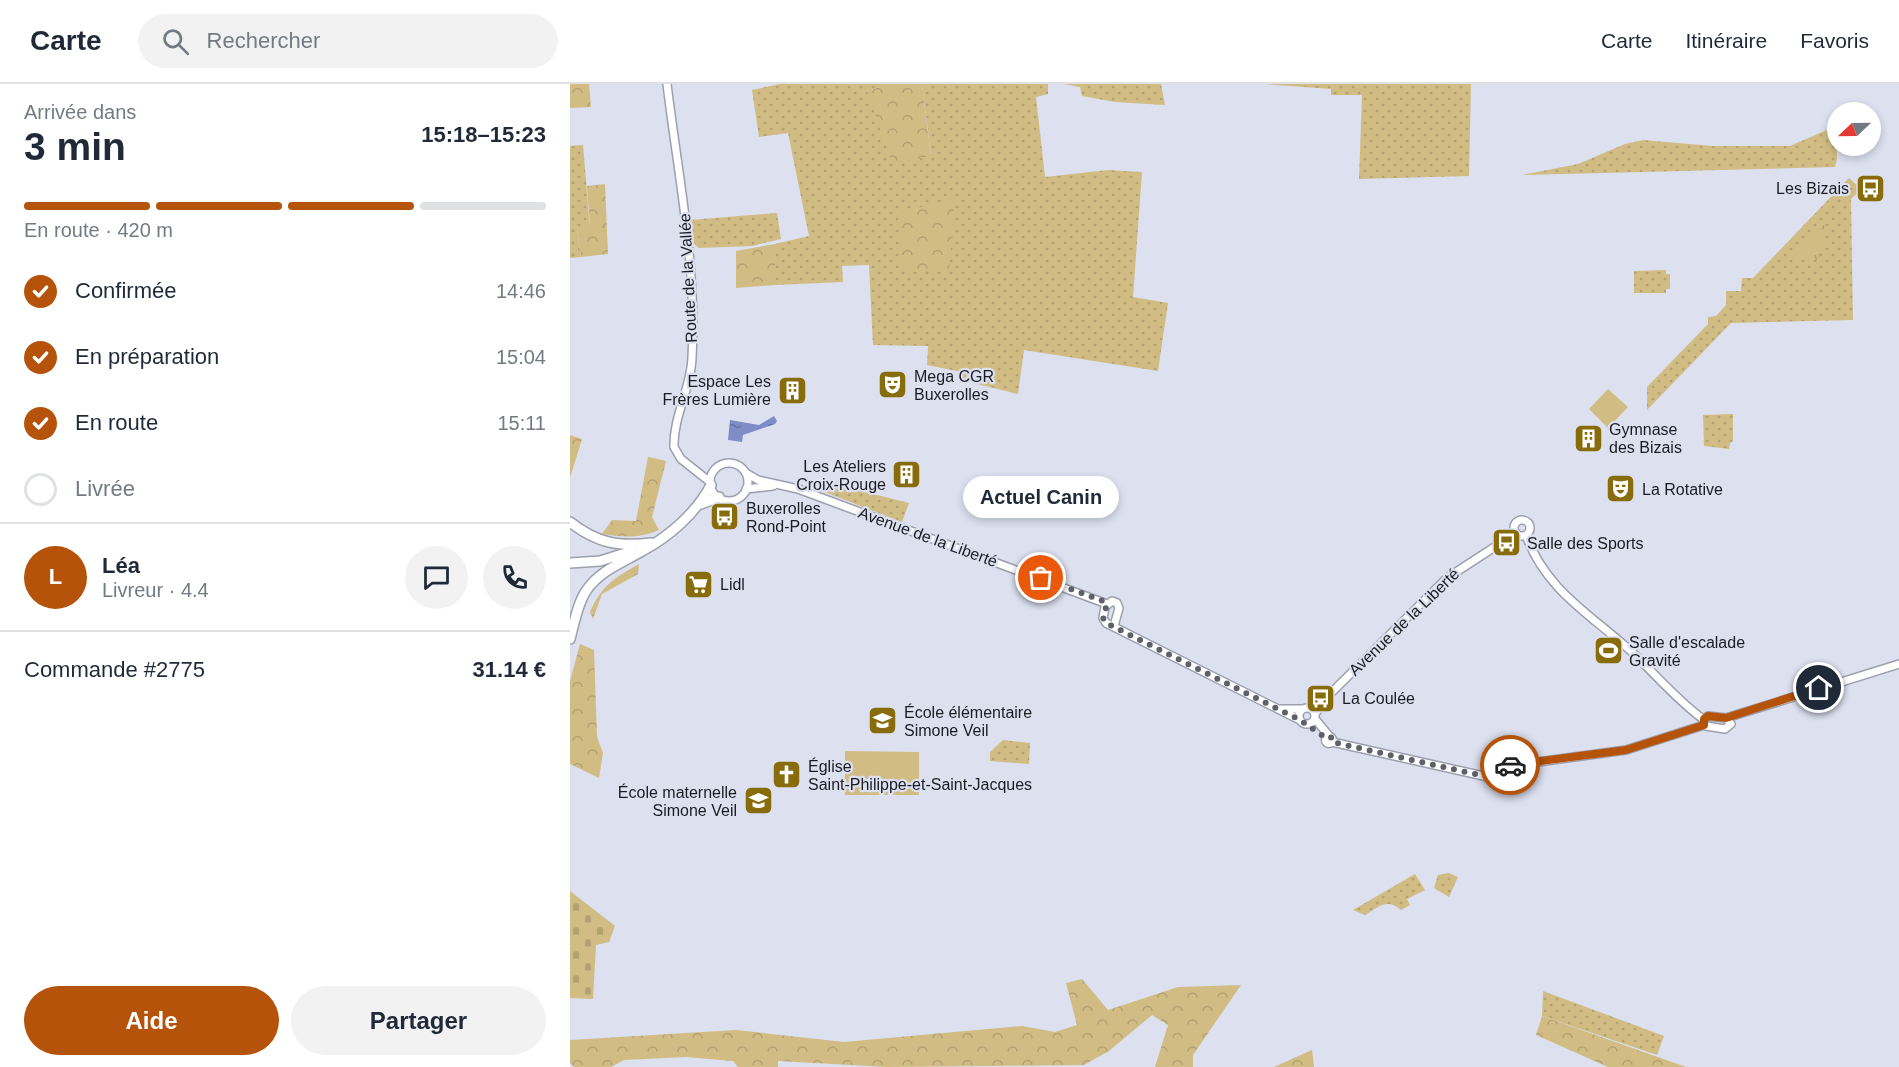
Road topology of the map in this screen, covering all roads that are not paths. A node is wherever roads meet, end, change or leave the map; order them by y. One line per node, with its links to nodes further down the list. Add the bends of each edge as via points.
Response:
1 (667, 84): 2 (street, Route de la Vallée, via 690,249 692,340 690,373 674,447 677,455)
2 (690, 465): 3 (street); 5 (street, Route de la Vallée)
3 (715, 469): 4 (street, via 734,463); 5 (street)
4 (746, 473): 6 (street, Avenue de la Liberté); 7 (street)
5 (711, 483): 8 (street); 9 (highway)
6 (782, 486): 7 (street, Avenue de la Liberté); 15 (street, Avenue de la Liberté)
7 (746, 489): 8 (street, via 735,500)
8 (718, 497): 9 (highway)
9 (696, 507): 13 (highway, via 682,523)
10 (570, 522): 13 (highway, via 608,544)
11 (1516, 533): 12 (street); 12 (street, via 1516,523 1524,520 1530,528); 19 (street, Avenue de la Liberté, via 1447,578)
12 (1526, 535): 25 (street, via 1543,570 1566,597 1627,648)
13 (654, 543): 14 (highway, via 600,561); 17 (highway, via 614,566 591,585 581,601)
14 (570, 563)
15 (1107, 604): 16 (street, via 1103,620); 16 (street, via 1112,601 1119,606)
16 (1114, 626): 20 (street)
17 (570, 639)
18 (1899, 664): 23 (street)
19 (1327, 697): 21 (street, Avenue de la Liberté); 22 (street, Avenue de la Liberté)
20 (1274, 708): 21 (street); 24 (street)
21 (1306, 709): 22 (street); 24 (street, via 1299,715)
22 (1315, 716): 26 (street, Avenue de la Liberté); 27 (street)
23 (1726, 718): 25 (street, via 1708,716); 25 (street, via 1731,724 1725,729)
24 (1300, 720): 26 (street)
25 (1704, 722): 27 (street, via 1626,750 1494,768 1488,777)
26 (1308, 724): 27 (street)
27 (1329, 739)

